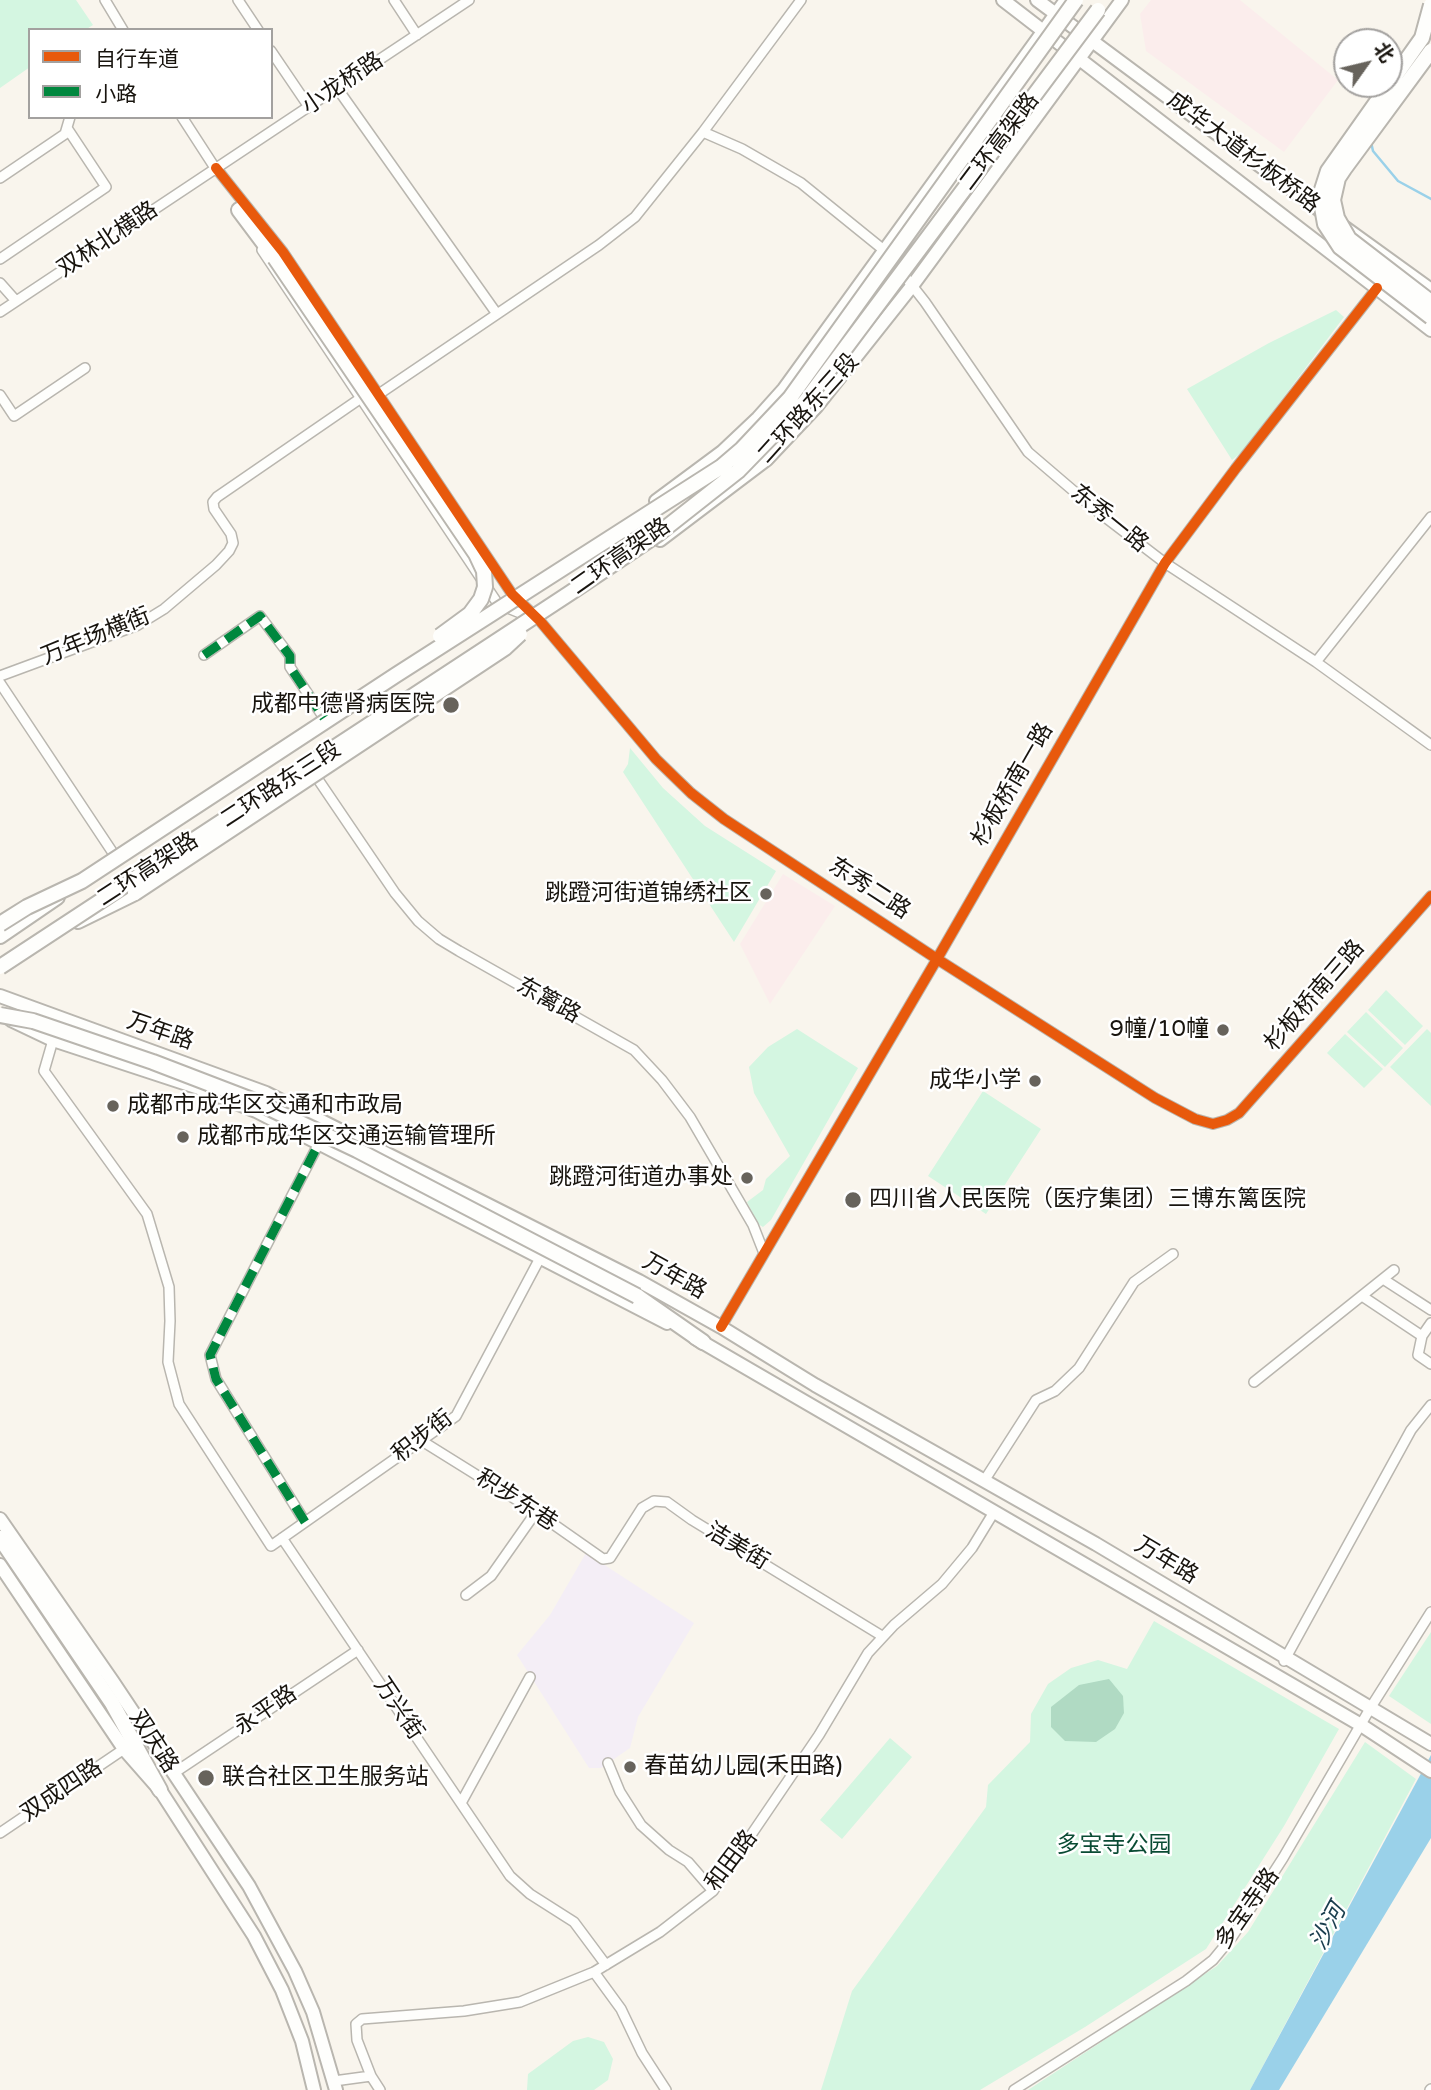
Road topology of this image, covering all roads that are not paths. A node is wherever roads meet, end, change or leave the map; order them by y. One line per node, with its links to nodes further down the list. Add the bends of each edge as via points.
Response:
1 (105, 0): 16 (street)
2 (238, 0): 17 (street)
3 (394, 0): 19 (street)
4 (469, 0): 19 (street, 小龙桥路)
5 (801, 0): 29 (street)
6 (1003, 0): 18 (main road, 成华大道杉板桥路)
7 (1037, 0): 14 (main road, 成华大道杉板桥路)
8 (1066, 0): 14 (main road, 二环路东三段)
9 (1076, 0): 56 (highway, 二环高架路, bridge, via 790,398 742,449 721,467)
10 (1106, 0): 53 (highway, 二环高架路, bridge, via 779,431 738,471 668,526)
11 (1122, 0): 20 (main road, 二环路东三段)
12 (1427, 0): 15 (highway, bridge)
13 (1431, 5): 15 (highway, bridge)
14 (1056, 14): 18 (main road, 二环路东三段); 20 (main road, 成华大道杉板桥路)
15 (1428, 22): 43 (highway, bridge, via 1412,54 1328,171 1320,196 1325,224 1340,247)
16 (122, 28)
17 (257, 28)
18 (1043, 30): 23 (main road, 成华大道杉板桥路); 33 (main road, 二环路东三段)
19 (417, 35): 24 (street, 小龙桥路)
20 (1093, 39): 23 (main road, 二环路东三段); 38 (main road, 成华大道杉板桥路)
21 (1431, 51): 40 (highway, bridge, via 1338,178 1334,200 1337,218 1349,239)
22 (273, 54): 25 (street)
23 (1077, 59): 36 (main road, 二环路东三段); 37 (main road, 成华大道杉板桥路)
24 (337, 88): 25 (street, 小龙桥路); 42 (street)
25 (309, 107): 30 (street, 小龙桥路)
26 (69, 119): 28 (street)
27 (183, 119): 30 (street)
28 (66, 128): 31 (street, via 65,134); 34 (street, via 106,187)
29 (703, 132): 33 (street, 东秀一路, via 801,183); 42 (street, via 635,217)
30 (216, 168): 32 (street); 39 (street, 双林北横路); 46 (street, 东秀二路, via 283,252)
31 (0, 177)
32 (239, 210): 48 (street, via 269,263); 56 (highway, bridge, via 484,571 485,587 470,614)
33 (885, 251): 36 (street, 东秀一路); 51 (main road, 二环路东三段, via 785,389 742,435 667,494)
34 (0, 259)
35 (0, 284): 39 (street)
36 (912, 286): 50 (street, 东秀一路, via 1028,452); 53 (main road, 二环路东三段, via 816,407 767,459 685,523)
37 (1377, 288): 44 (main road, 成华大道杉板桥路); 50 (street, 杉板桥南一路)
38 (1431, 290)
39 (16, 301): 41 (street, 双林北横路)
40 (1431, 303)
41 (0, 312)
42 (497, 314): 46 (street)
43 (1431, 317)
44 (1431, 330)
45 (85, 368): 47 (street, via 14,416)
46 (379, 394): 51 (street, 东秀二路)
47 (0, 395)
48 (361, 398): 52 (street); 57 (street, 万年场横街, via 217,496 214,509 233,542 229,551 164,609 138,625)
49 (1431, 517): 55 (street)
50 (1165, 563): 55 (street, 东秀一路); 68 (street, 杉板桥南一路)
51 (512, 594): 52 (main road, 二环路东三段); 53 (street, 东秀二路)
52 (498, 604): 53 (street); 59 (main road, 二环路东三段)
53 (543, 615): 61 (main road, 二环路东三段); 66 (highway, bridge, via 505,648 135,893); 68 (street, 东秀二路, via 656,759 691,793); 69 (highway, 二环高架路, bridge)
54 (204, 655): 59 (street, via 260,616 290,656 290,667)
55 (1316, 662): 60 (street, 东秀一路)
56 (396, 675): 63 (highway, 二环高架路, bridge)
57 (0, 676)
58 (0, 683): 62 (street)
59 (324, 718): 62 (main road, 二环路东三段)
60 (1431, 745)
61 (309, 766): 66 (main road, 二环路东三段); 77 (street, 东篱路, via 418,921 459,951 634,1050 690,1117 753,1225)
62 (115, 856): 67 (main road, 二环路东三段)
63 (82, 881): 65 (highway, bridge); 67 (highway, 二环高架路, bridge)
64 (1431, 896): 73 (street, 杉板桥南三路, via 1239,1113)
65 (0, 924)
66 (67, 926): 69 (main road, 二环路东三段)
67 (0, 933)
68 (937, 959): 73 (street, 东秀二路, via 1155,1098 1195,1119 1213,1124); 77 (street, 杉板桥南一路)
69 (0, 969)
70 (0, 996): 75 (main road, 万年路, via 266,1093)
71 (0, 1015): 72 (main road, 万年路); 87 (highway, bridge, via 33,1021 252,1100 637,1296)
72 (52, 1040): 74 (main road, 万年路, via 208,1092); 98 (street, via 44,1071 146,1214 169,1287 168,1362 178,1404 271,1546)
73 (1227, 1121)
74 (319, 1143): 76 (main road, 万年路); 96 (street, via 210,1355 216,1380)
75 (382, 1149): 76 (main road, via 373,1147 364,1153 364,1163); 85 (main road, 万年路)
76 (372, 1170): 79 (main road, 万年路)
77 (764, 1253): 85 (street, 杉板桥南一路)
78 (1173, 1254): 92 (street, via 1134,1282 1079,1368 1055,1391 1036,1400)
79 (540, 1258): 87 (main road, 万年路); 91 (street, 积步街, via 456,1416)
80 (1394, 1270): 81 (street)
81 (1383, 1279): 82 (street); 83 (street)
82 (1362, 1296): 86 (street); 89 (street)
83 (1431, 1310)
84 (1431, 1323): 86 (street)
85 (721, 1326): 92 (main road, 万年路)
86 (1422, 1336): 88 (street, via 1418,1355)
87 (703, 1342): 94 (main road, 万年路)
88 (1431, 1364)
89 (1254, 1382)
90 (1431, 1405): 105 (street, via 1404,1441)
91 (422, 1441): 93 (street, 积步东巷); 96 (street, 积步街)
92 (984, 1481): 105 (main road, 万年路)
93 (536, 1512): 99 (street, 积步东巷, via 603,1559); 101 (street, via 491,1576)
94 (993, 1512): 103 (street, 和田路, via 972,1548 942,1584); 108 (main road, 万年路)
95 (0, 1519): 113 (main road, 双庆路)
96 (305, 1522): 98 (street, 积步街)
97 (0, 1538): 114 (highway, via 112,1703)
98 (282, 1538): 104 (street, 万兴街)
99 (610, 1558): 103 (street, 洁美街, via 642,1508 654,1501 667,1502)
100 (0, 1565): 110 (main road, 双庆路)
101 (466, 1595)
102 (1431, 1612): 107 (street, 多宝寺路)
103 (882, 1636): 117 (street, 和田路)
104 (358, 1650): 113 (street, 永平路); 115 (street, 万兴街)
105 (1285, 1659): 107 (main road, 万年路)
106 (530, 1677): 115 (street)
107 (1371, 1707): 108 (street, 多宝寺路); 109 (main road, 万年路)
108 (1361, 1725): 112 (main road, 万年路); 125 (street, 多宝寺路, via 1283,1858 1213,1960)
109 (1431, 1744)
110 (124, 1749): 114 (main road, 双庆路); 116 (street, 双成四路)
111 (608, 1763): 117 (street, via 620,1793 641,1825 688,1862)
112 (1431, 1770)
113 (174, 1773): 121 (main road, 双庆路, via 271,1924 313,2012)
114 (160, 1790): 122 (main road, 双庆路, via 269,1962 302,2041)
115 (461, 1803): 118 (street, 万兴街, via 510,1876 574,1922)
116 (0, 1833)
117 (713, 1891): 118 (street, 和田路, via 660,1932)
118 (606, 1965): 119 (street, 和田路)
119 (594, 1972): 120 (street, 和田路, via 520,2002 362,2019 355,2031); 124 (street, via 621,2009)
120 (371, 2076): 121 (street); 123 (street)
121 (335, 2086)
122 (314, 2090)
123 (380, 2090)
124 (666, 2090)
125 (1014, 2090)

